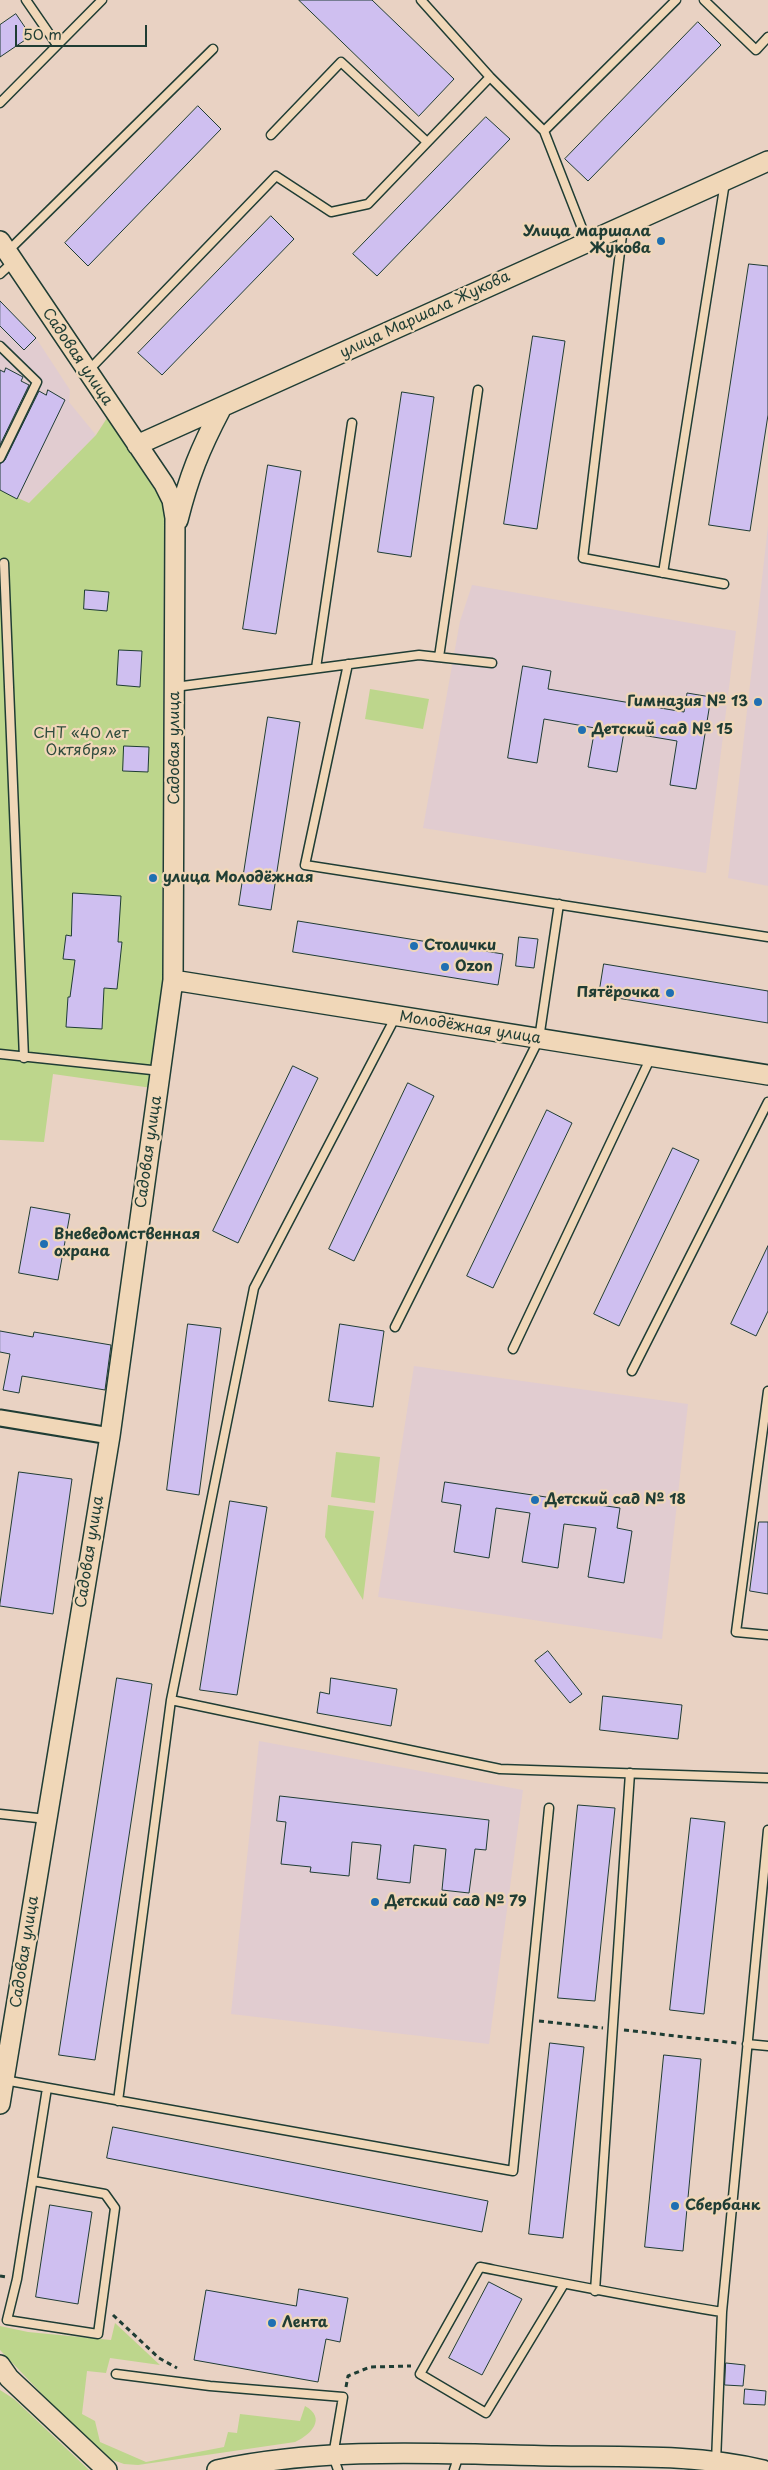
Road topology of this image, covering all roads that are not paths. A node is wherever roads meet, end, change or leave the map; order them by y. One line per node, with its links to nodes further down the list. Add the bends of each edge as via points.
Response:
1 (26, 0): 7 (lane)
2 (102, 0): 7 (lane)
3 (421, 0): 9 (lane)
4 (676, 0): 11 (lane)
5 (704, 0): 6 (lane, via 756,50)
6 (768, 38)
7 (57, 45): 10 (lane)
8 (213, 49): 18 (lane)
9 (490, 77): 11 (lane); 13 (lane)
10 (0, 103)
11 (544, 131): 17 (lane)
12 (271, 135): 13 (lane, via 341,62)
13 (427, 142): 20 (lane, via 368,204 331,212 276,176)
14 (768, 161): 15 (street, улица Маршала Жукова)
15 (726, 180): 16 (street, улица Маршала Жукова); 28 (lane)
16 (624, 225): 17 (street, улица Маршала Жукова); 28 (lane, via 583,558)
17 (587, 241): 22 (street, улица Маршала Жукова)
18 (5, 257): 20 (street, Садовая улица)
19 (0, 346): 25 (lane, via 37,382)
20 (87, 372): 24 (street, Садовая улица)
21 (478, 390): 30 (lane)
22 (221, 409): 24 (street, улица Маршала Жукова); 26 (street, via 198,453)
23 (352, 422): 33 (lane)
24 (137, 445): 26 (street, Садовая улица, via 172,500)
25 (0, 458)
26 (175, 532): 34 (street, Садовая улица)
27 (4, 563): 42 (lane)
28 (663, 573): 29 (lane)
29 (724, 584)
30 (439, 657): 31 (lane); 32 (lane, via 419,655)
31 (492, 663)
32 (348, 664): 33 (lane); 35 (lane, via 305,865)
33 (316, 668): 34 (lane)
34 (175, 687): 37 (street, Садовая улица)
35 (559, 904): 36 (lane); 39 (lane)
36 (768, 937)
37 (173, 980): 38 (street, Молодёжная улица); 43 (street, Садовая улица)
38 (396, 1016): 39 (street, Молодёжная улица); 53 (lane, via 254,1288)
39 (539, 1039): 41 (street, Молодёжная улица); 46 (lane)
40 (0, 1054): 42 (lane)
41 (651, 1057): 44 (street, Молодёжная улица); 47 (lane)
42 (24, 1058): 43 (lane)
43 (161, 1071): 51 (street, Садовая улица)
44 (768, 1075)
45 (768, 1102): 48 (lane)
46 (395, 1327)
47 (513, 1349)
48 (632, 1371)
49 (767, 1394): 52 (lane, via 736,1632)
50 (0, 1418): 51 (street)
51 (110, 1436): 58 (street, Садовая улица)
52 (768, 1635)
53 (171, 1700): 54 (lane, via 500,1769); 64 (lane)
54 (630, 1773): 55 (lane); 68 (lane)
55 (768, 1778)
56 (550, 1808): 64 (lane, via 513,2172)
57 (0, 1814): 58 (lane)
58 (47, 1819): 62 (street, Садовая улица)
59 (768, 1830): 60 (lane)
60 (747, 2044): 61 (lane); 69 (lane)
61 (768, 2046)
62 (4, 2080): 63 (lane); 65 (street, Садовая улица)
63 (47, 2088): 64 (lane); 66 (lane)
64 (118, 2101)
65 (0, 2104)
66 (33, 2180): 66 (lane, via 105,2194 115,2208 98,2334 7,2320)
67 (564, 2284): 67 (lane, via 480,2267 420,2374 486,2413); 68 (lane)
68 (595, 2291): 69 (lane)
69 (722, 2312): 73 (lane)
70 (3, 2373): 76 (street)
71 (116, 2374): 75 (lane, via 343,2397)
72 (457, 2462): 73 (street, via 632,2457); 75 (street)
73 (716, 2462): 79 (street)
74 (291, 2463): 75 (street); 78 (street)
75 (335, 2463)
76 (104, 2467): 77 (street)
77 (121, 2470)
78 (217, 2470)
79 (763, 2470)

